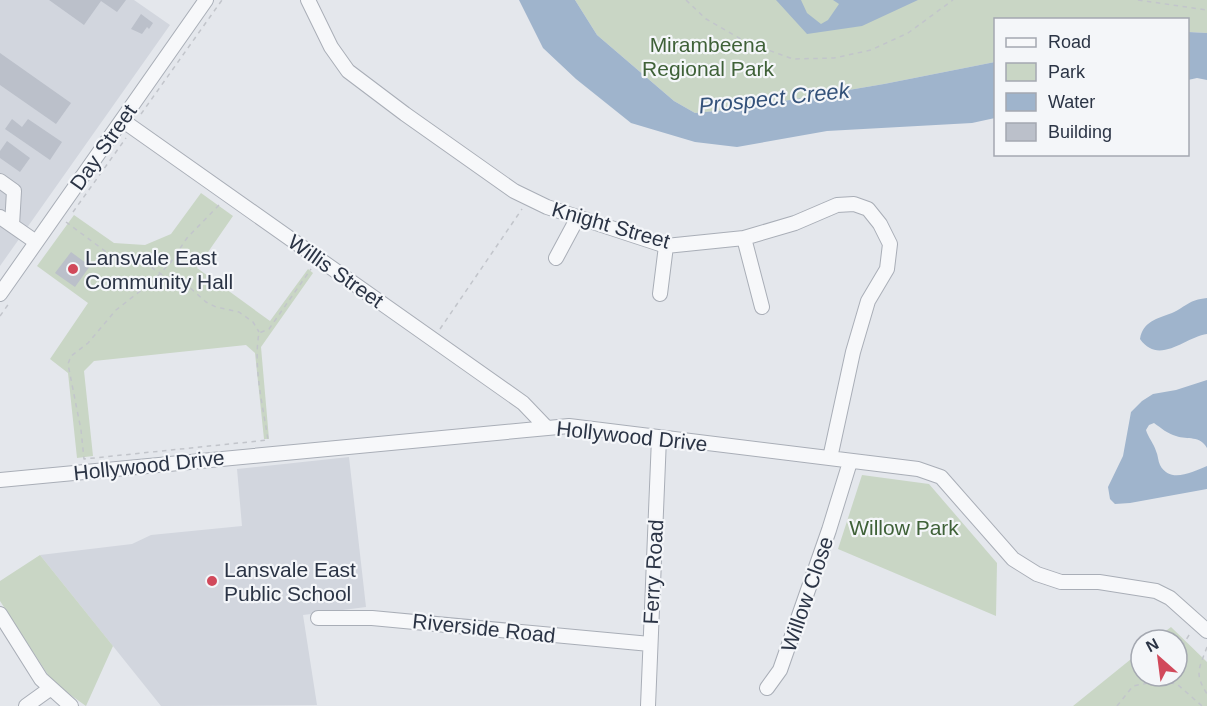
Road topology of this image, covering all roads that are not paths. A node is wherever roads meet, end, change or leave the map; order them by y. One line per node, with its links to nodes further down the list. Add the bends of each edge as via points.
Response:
1 (207, 0): 3 (street, Day Street)
2 (308, 0): 6 (street, Knight Street, via 331,47 348,71 529,199)
3 (122, 120): 9 (street, Day Street); 15 (street, Willis Street, via 523,403)
4 (0, 180): 7 (street, via 14,191)
5 (0, 217): 7 (street)
6 (578, 217): 10 (street, Knight Street); 11 (street)
7 (12, 225): 9 (street)
8 (744, 238): 10 (street, Knight Street); 14 (street); 17 (street, Knight Street, via 837,205 854,204 868,209 890,244 887,269 868,301 853,352)
9 (36, 242): 12 (street, Day Street)
10 (666, 246): 13 (street)
11 (556, 258)
12 (4, 293)
13 (660, 294)
14 (762, 307)
15 (546, 427): 16 (street, Hollywood Drive, via 569,426); 19 (street, Hollywood Drive)
16 (659, 438): 17 (street, Hollywood Drive); 23 (street, Ferry Road)
17 (830, 458): 18 (street, Hollywood Drive)
18 (850, 462): 22 (street, Hollywood Drive, via 918,469 940,477 1013,558 1037,574 1061,582 1099,582 1156,591); 25 (street, Willow Close, via 780,670)
19 (0, 480)
20 (0, 614): 24 (street, via 41,679)
21 (318, 618): 23 (street, Riverside Road, via 372,618)
22 (1203, 627)
23 (650, 644): 28 (street, Ferry Road)
24 (51, 688): 26 (street); 27 (street)
25 (767, 688)
26 (26, 706)
27 (71, 706)
28 (648, 706)

